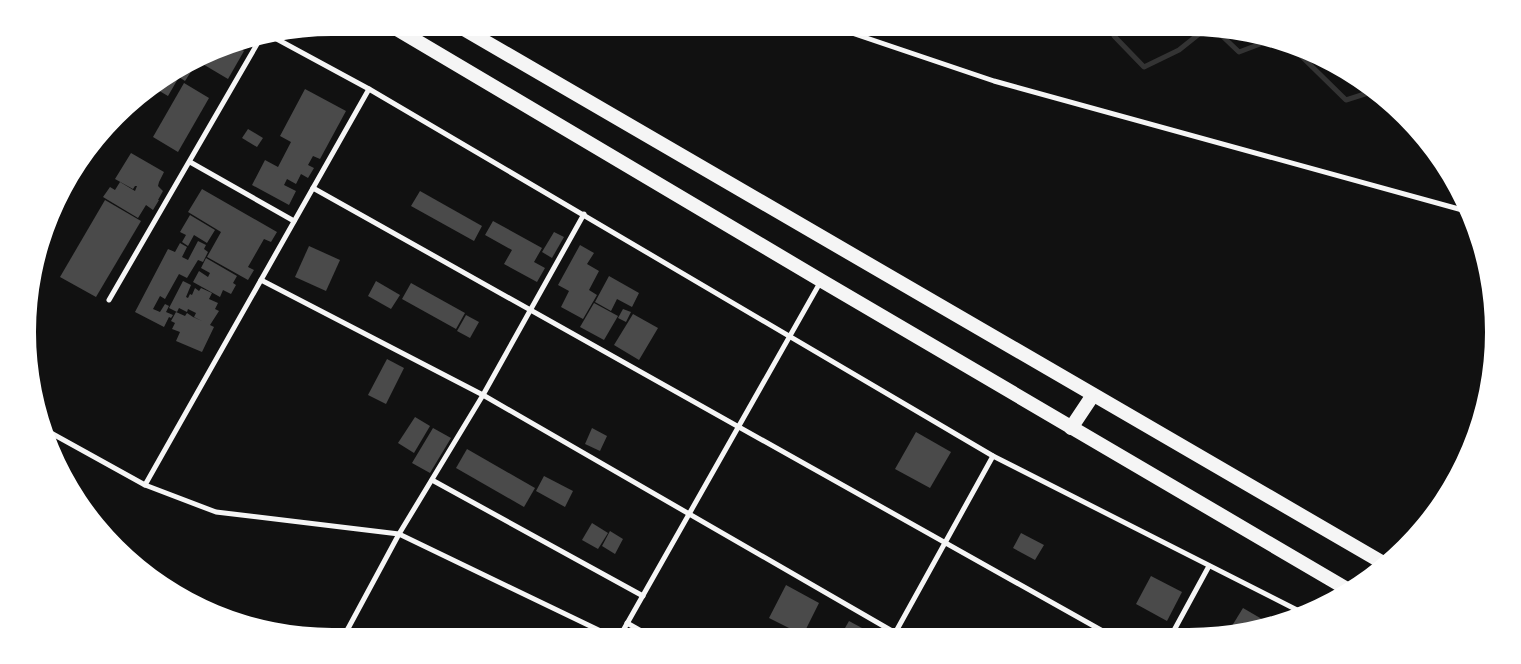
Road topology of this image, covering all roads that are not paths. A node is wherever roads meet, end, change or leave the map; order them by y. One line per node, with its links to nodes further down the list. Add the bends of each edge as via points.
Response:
1 (409, 36): 13 (highway)
2 (476, 36): 18 (highway)
3 (860, 36): 9 (street, via 994,81)
4 (280, 41): 6 (street)
5 (257, 46): 7 (street)
6 (369, 89): 8 (street); 10 (street)
7 (190, 162): 11 (street); 14 (street)
8 (313, 188): 11 (street); 15 (street)
9 (1457, 209)
10 (584, 214): 15 (street); 16 (street)
11 (294, 221): 12 (street)
12 (261, 280): 17 (street); 24 (street)
13 (822, 281): 16 (street); 20 (highway)
14 (108, 300)
15 (531, 311): 17 (street); 19 (street)
16 (791, 336): 19 (street); 22 (street)
17 (483, 395): 23 (street); 25 (street)
18 (1094, 395): 20 (highway); 28 (highway)
19 (738, 427): 25 (street); 27 (street)
20 (1071, 428): 30 (highway)
21 (55, 435): 24 (street)
22 (993, 456): 27 (street); 29 (street)
23 (432, 480): 26 (street); 31 (street)
24 (145, 485): 26 (street, via 216,512)
25 (689, 514): 31 (street); 38 (street)
26 (399, 534): 34 (street); 35 (street)
27 (944, 542): 39 (street); 40 (street)
28 (1377, 560)
29 (1209, 566): 32 (street); 41 (street)
30 (1340, 586)
31 (643, 596): 33 (street)
32 (1294, 608)
33 (627, 623): 36 (street); 37 (street)
34 (349, 628)
35 (594, 628)
36 (624, 628)
37 (636, 628)
38 (886, 628)
39 (899, 628)
40 (1097, 628)
41 (1175, 628)

